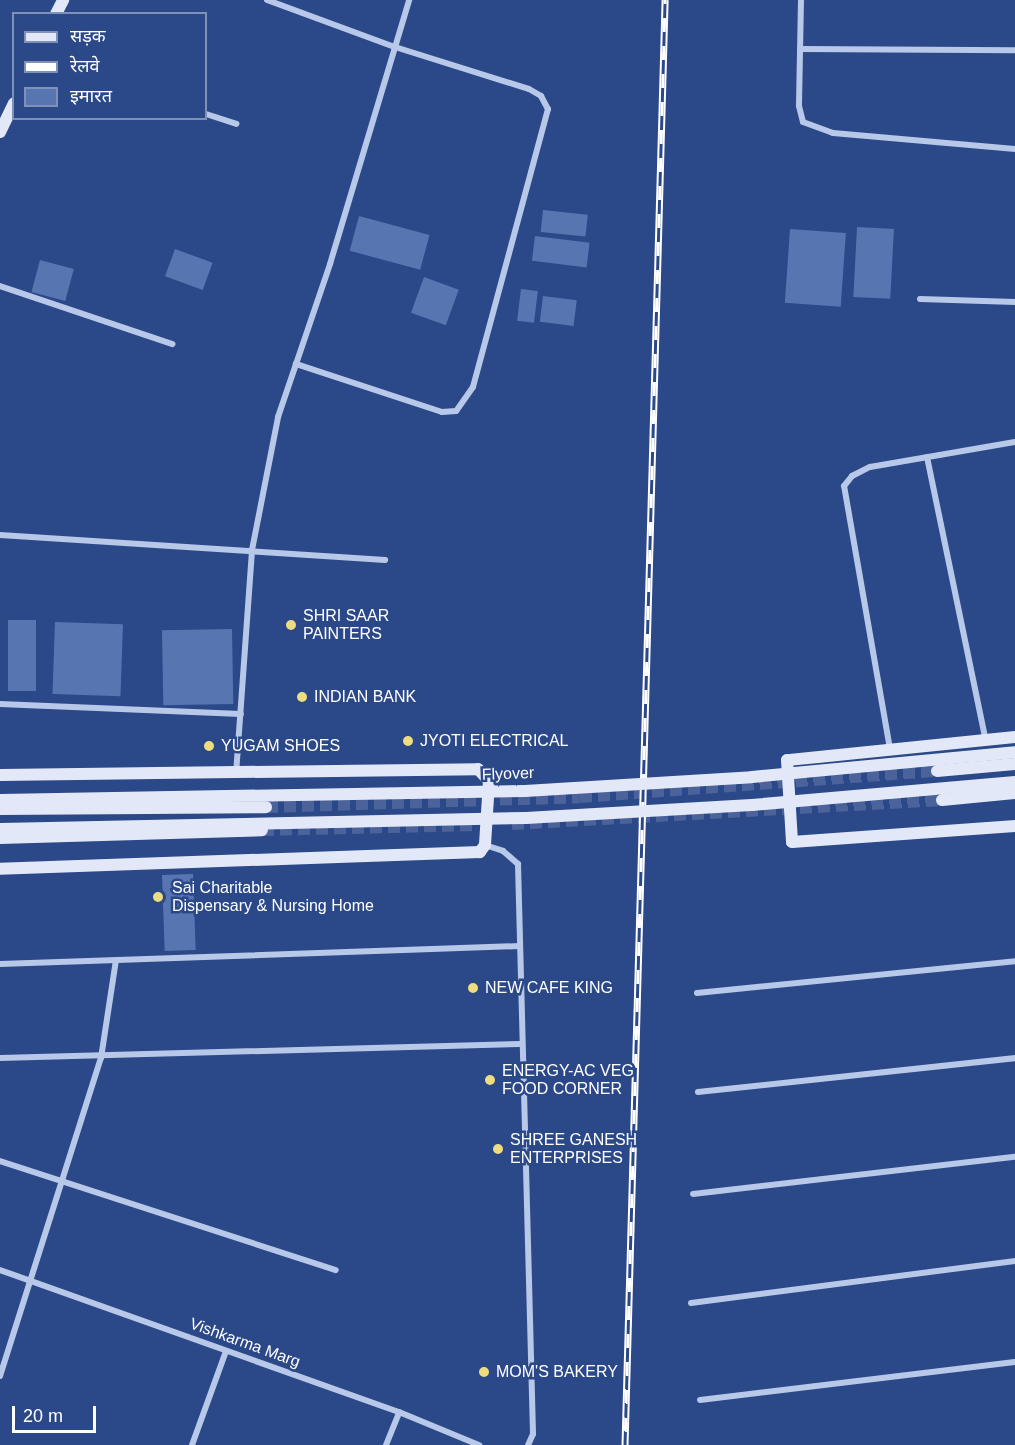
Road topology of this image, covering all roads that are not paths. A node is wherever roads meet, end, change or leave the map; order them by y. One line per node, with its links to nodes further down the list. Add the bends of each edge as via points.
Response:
1 (267, 0): 4 (street)
2 (410, 0): 4 (street)
3 (801, 0): 5 (street)
4 (395, 47): 16 (street); 16 (street, via 529,88 541,96 548,109 473,387 456,411 442,412)
5 (800, 49): 6 (street); 11 (street, via 799,106 803,122 815,129)
6 (1015, 50)
7 (12, 107): 10 (street)
8 (207, 114): 9 (street)
9 (236, 124)
10 (0, 132)
11 (1015, 149)
12 (0, 286): 15 (street)
13 (920, 299): 14 (street)
14 (1015, 302)
15 (172, 344)
16 (296, 364): 20 (street, via 278,417)
17 (1015, 442): 18 (street)
18 (927, 457): 25 (street); 26 (street, via 870,468 852,476 844,486)
19 (0, 534): 20 (street)
20 (252, 549): 21 (street); 23 (street)
21 (385, 560)
22 (0, 704): 23 (street)
23 (241, 714): 30 (street)
24 (1015, 736): 25 (street)
25 (986, 741): 26 (street)
26 (890, 750): 38 (street, via 787,760 792,842)
27 (1015, 752): 34 (street, Flyover, bridge, via 752,777 525,791)
28 (1015, 764): 29 (street)
29 (938, 771)
30 (236, 774): 31 (street); 42 (street, via 478,769 489,781)
31 (0, 775)
32 (1015, 782): 39 (street, bridge, via 752,805 526,818)
33 (1015, 792): 35 (street)
34 (0, 800)
35 (942, 800)
36 (266, 807): 37 (street)
37 (0, 809)
38 (1015, 826)
39 (0, 829)
40 (262, 830): 41 (street)
41 (0, 838)
42 (485, 845): 43 (street, via 480,852 411,856); 44 (street, via 503,851 518,864)
43 (0, 868)
44 (519, 946): 45 (street); 49 (street)
45 (116, 960): 47 (street); 51 (street)
46 (1015, 961): 48 (street)
47 (0, 964)
48 (698, 993)
49 (521, 1044): 51 (street); 71 (street, via 533,1434)
50 (0, 1058): 51 (street)
51 (101, 1058): 56 (street)
52 (1015, 1058): 53 (street)
53 (698, 1092)
54 (1015, 1157): 57 (street)
55 (0, 1161): 56 (street)
56 (64, 1180): 60 (street); 61 (street)
57 (693, 1194)
58 (1015, 1261): 62 (street)
59 (0, 1270): 61 (street, Vishkarma Marg)
60 (336, 1270)
61 (30, 1280): 63 (street, Vishkarma Marg); 65 (street)
62 (691, 1303)
63 (226, 1351): 67 (street, Vishkarma Marg); 68 (street)
64 (1015, 1362): 66 (street)
65 (0, 1376)
66 (700, 1400)
67 (399, 1412): 69 (street); 70 (street, Vishkarma Marg)
68 (192, 1445)
69 (386, 1445)
70 (479, 1445)
71 (528, 1445)

